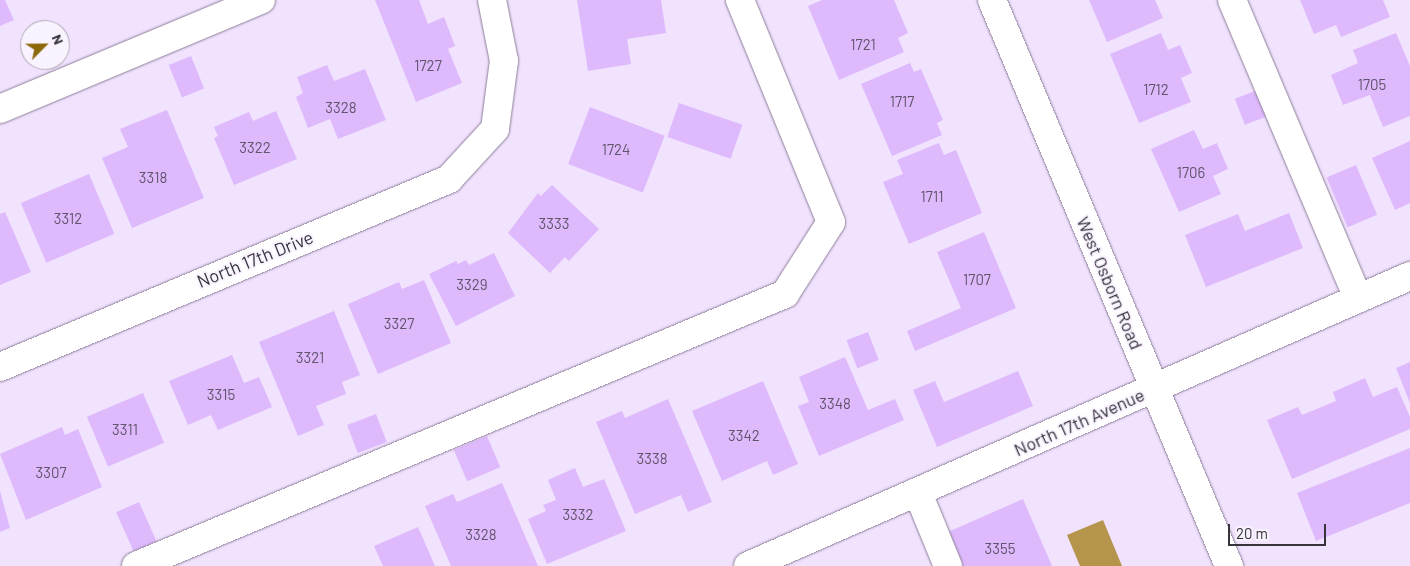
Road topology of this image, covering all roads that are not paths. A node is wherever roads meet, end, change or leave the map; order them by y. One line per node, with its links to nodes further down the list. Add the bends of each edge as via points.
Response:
1 (261, 0): 6 (street)
2 (492, 0): 9 (street, North 17th Drive, via 504,61 494,129 449,179)
3 (740, 0): 12 (street, via 832,222 785,294)
4 (992, 0): 10 (street, West Osborn Road)
5 (1232, 0): 8 (street)
6 (0, 109)
7 (1409, 279): 8 (street, North 17th Avenue)
8 (1358, 299): 10 (street, North 17th Avenue)
9 (0, 367)
10 (1154, 388): 11 (street, North 17th Avenue); 15 (street, West Osborn Road)
11 (918, 493): 13 (street, North 17th Avenue); 14 (street)
12 (136, 566)
13 (748, 566)
14 (948, 566)
15 (1228, 566)

